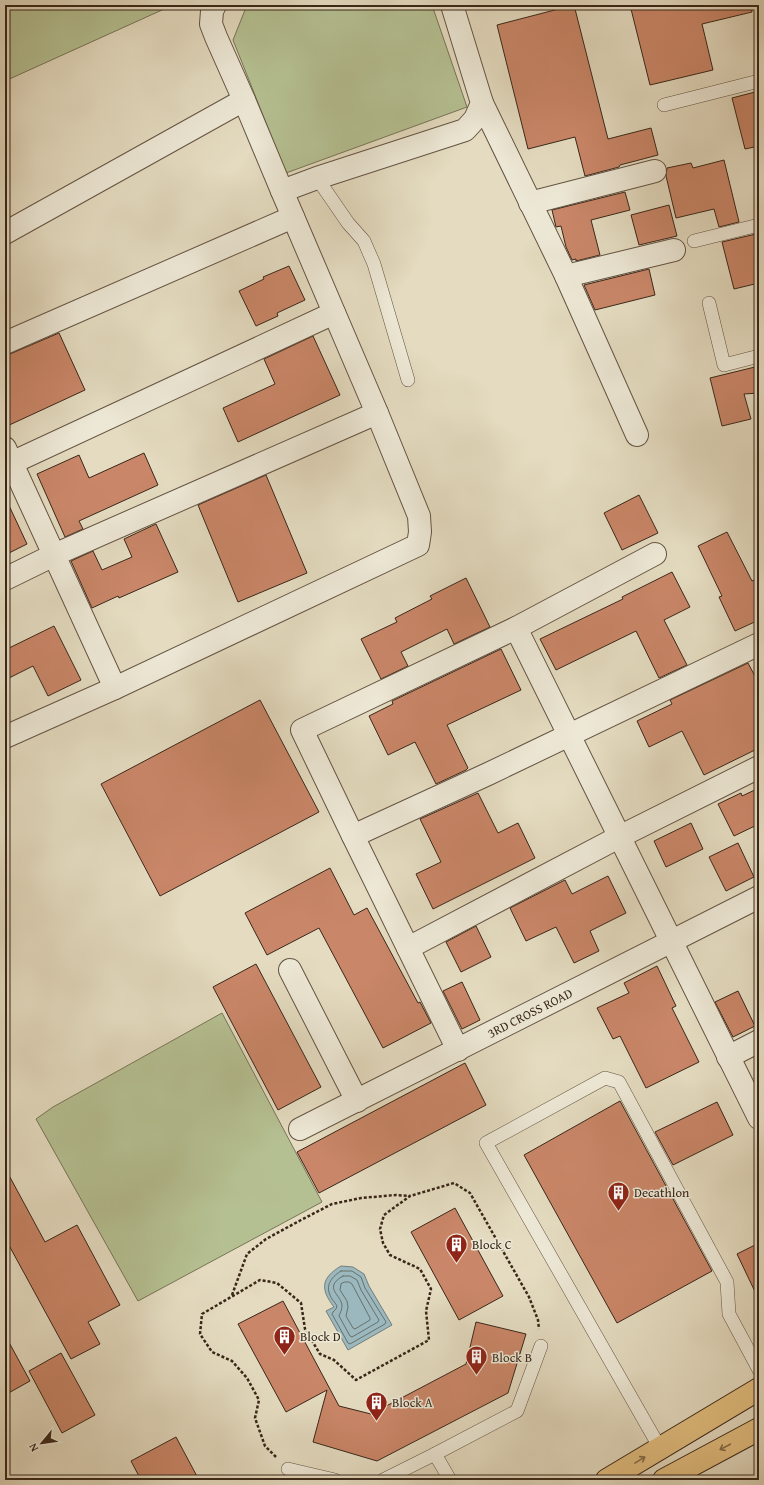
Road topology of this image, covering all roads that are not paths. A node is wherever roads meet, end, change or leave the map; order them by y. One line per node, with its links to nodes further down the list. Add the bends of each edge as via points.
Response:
1 (214, 5): 4 (street, via 211,24)
2 (452, 5): 5 (street)
3 (759, 81): 6 (lane)
4 (244, 100): 9 (street); 13 (street)
5 (482, 103): 8 (street, via 465,130); 10 (street)
6 (664, 105)
7 (655, 171): 10 (street)
8 (317, 178): 9 (street); 21 (lane, via 348,223 364,241 374,264)
9 (282, 191): 11 (street)
10 (530, 203): 16 (street)
11 (293, 218): 18 (street); 19 (street)
12 (759, 225): 14 (lane)
13 (5, 233)
14 (694, 241)
15 (674, 250): 16 (street)
16 (566, 276): 23 (street)
17 (709, 303): 20 (lane, via 724,365)
18 (334, 313): 22 (street); 24 (street)
19 (5, 343)
20 (759, 356)
21 (408, 380)
22 (378, 413): 26 (street); 30 (street, via 419,516 418,545)
23 (637, 434)
24 (7, 459): 26 (street)
25 (655, 554): 28 (street)
26 (54, 555): 27 (street); 30 (street)
27 (5, 579)
28 (516, 628): 31 (street); 34 (street, via 302,730)
29 (759, 644): 31 (street)
30 (115, 688): 32 (street)
31 (569, 736): 34 (street); 35 (street)
32 (5, 737)
33 (759, 767): 35 (street)
34 (352, 836): 38 (street)
35 (619, 837): 37 (street); 38 (street)
36 (759, 897): 37 (street, 3RD CROSS ROAD)
37 (671, 942): 41 (street, 3RD CROSS ROAD); 42 (street)
38 (408, 948): 41 (street)
39 (290, 970): 43 (street)
40 (759, 1041): 42 (street)
41 (458, 1050): 43 (street, 3RD CROSS ROAD)
42 (728, 1056): 44 (street)
43 (357, 1101): 45 (street, 3RD CROSS ROAD)
44 (759, 1118)
45 (300, 1129)
46 (541, 1346): 51 (lane, via 517,1411)
47 (759, 1370): 50 (lane, via 729,1314 727,1282 619,1082 605,1078 486,1143)
48 (759, 1389): 50 (main road)
49 (759, 1429): 53 (main road, one-way to 53)
50 (660, 1448): 57 (main road, one-way to 50)
51 (435, 1454): 55 (lane); 56 (lane)
52 (288, 1469): 54 (lane)
53 (670, 1478)
54 (335, 1480)
55 (383, 1480)
56 (450, 1480)
57 (607, 1480)

